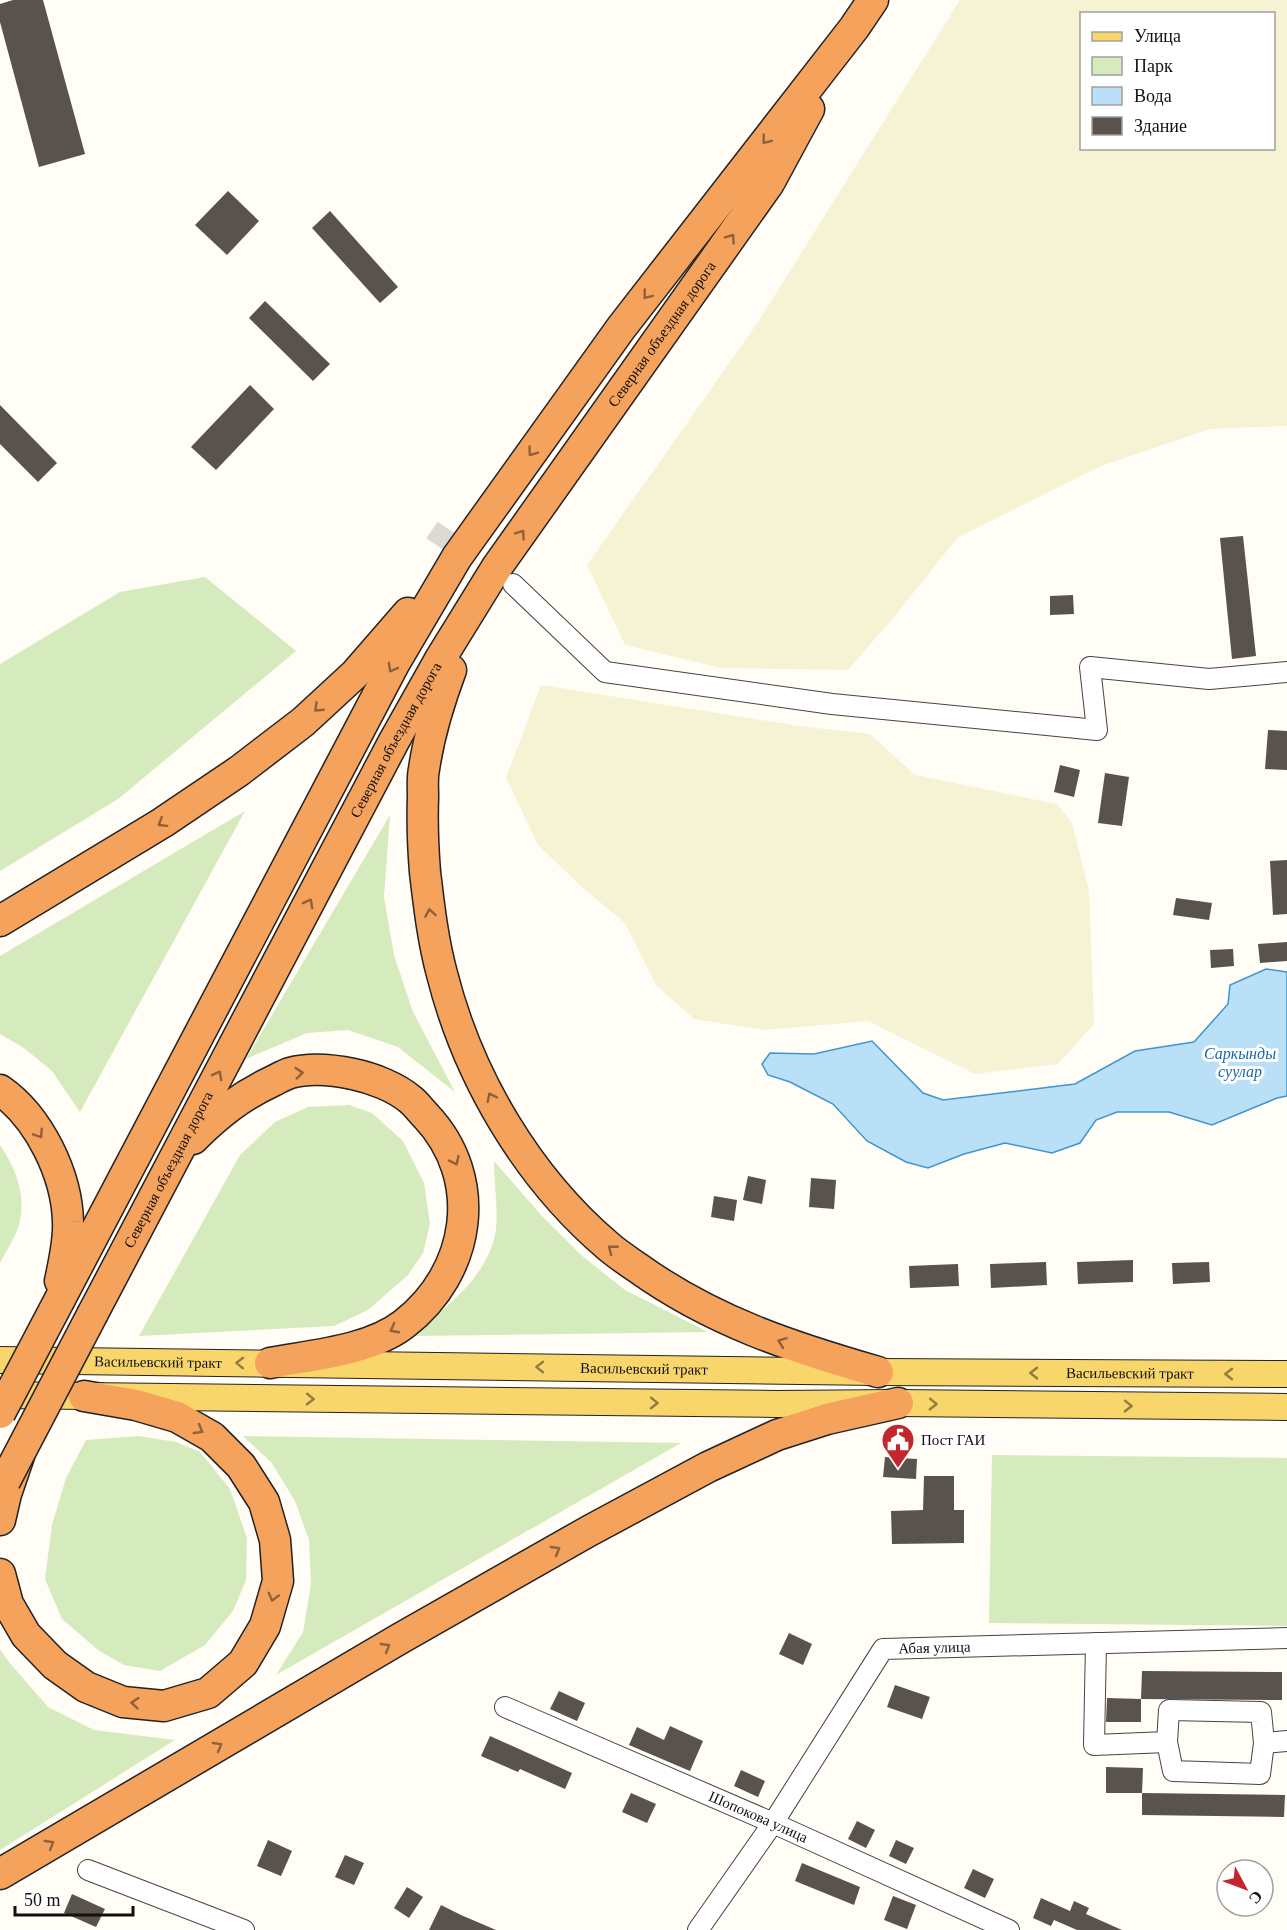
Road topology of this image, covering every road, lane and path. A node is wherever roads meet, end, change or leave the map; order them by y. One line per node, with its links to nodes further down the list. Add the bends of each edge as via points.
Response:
1 (873, 0): 2 (highway, Северная объездная дорога)
2 (854, 28): 3 (highway, Северная объездная дорога, one-way to 3, via 621,328); 4 (highway, Северная объездная дорога, one-way to 2, via 769,183)
3 (458, 557): 6 (highway, one-way to 6, via 355,674 303,722 162,823); 9 (highway, Северная объездная дорога, one-way to 9, via 394,664)
4 (505, 576): 5 (street, via 605,672 832,704 1097,730 1090,667 1209,679); 8 (highway, Северная объездная дорога, one-way to 4, via 394,741 440,661); 13 (highway, one-way to 4, via 774,1340 714,1315 662,1285 609,1247 568,1208 529,1160 492,1102 464,1041 442,975 429,913 422,840 423,771 438,704 462,642)
5 (1287, 672)
6 (0, 921)
7 (0, 1090): 9 (highway, one-way to 9, via 40,1133 61,1178 68,1222)
8 (160, 1185): 11 (highway, one-way to 11, via 188,1145 216,1116 250,1092 290,1073 334,1070 372,1078 410,1099 441,1132 459,1171 464,1213 457,1252 436,1292 404,1324 362,1346); 21 (highway, Северная объездная дорога, bridge)
9 (56, 1306): 20 (highway, Северная объездная дорога, bridge)
10 (0, 1360): 11 (main road, Васильевский тракт, one-way to 10)
11 (270, 1363): 12 (main road, Васильевский тракт, one-way to 11)
12 (786, 1371): 13 (main road, Васильевский тракт); 18 (main road)
13 (878, 1372): 14 (main road, Васильевский тракт, one-way to 13)
14 (1287, 1374)
15 (0, 1395): 16 (main road)
16 (84, 1396): 18 (main road, one-way to 18); 24 (highway, one-way to 24, via 177,1417 212,1437 241,1466 264,1502 274,1540 278,1581 265,1626 243,1664 208,1693 164,1706 123,1702 86,1687 55,1665 26,1635 8,1604)
17 (898, 1403): 18 (main road); 19 (main road, one-way to 19); 33 (highway, one-way to 17, via 421,1627 708,1467 777,1435)
18 (787, 1404)
19 (1287, 1407)
20 (0, 1413)
21 (21, 1450): 22 (highway, Северная объездная дорога, bridge); 23 (highway)
22 (2, 1485)
23 (0, 1520)
24 (0, 1574)
25 (1287, 1638): 26 (street, Абая улица)
26 (1096, 1643): 29 (street, via 1094,1745); 31 (street, Абая улица, via 883,1649)
27 (505, 1707): 31 (street, Шопокова улица)
28 (1287, 1741): 30 (street)
29 (1167, 1743): 30 (street, via 1173,1771 1260,1774); 30 (street, via 1169,1710 1261,1712)
30 (1264, 1743)
31 (773, 1823): 35 (street, Абая улица); 36 (street, Шопокова улица)
32 (88, 1870): 34 (street)
33 (0, 1874)
34 (244, 1930)
35 (698, 1930)
36 (1009, 1930)

